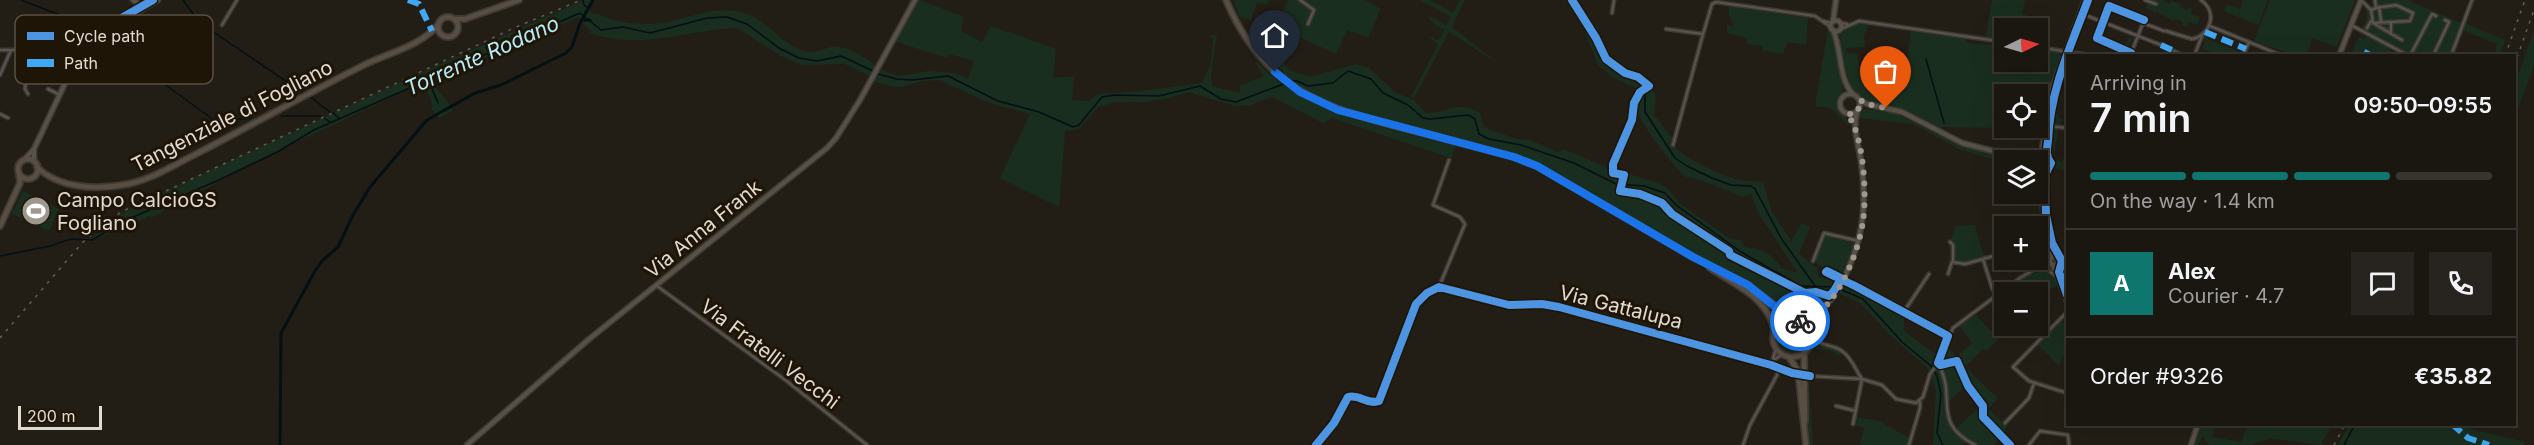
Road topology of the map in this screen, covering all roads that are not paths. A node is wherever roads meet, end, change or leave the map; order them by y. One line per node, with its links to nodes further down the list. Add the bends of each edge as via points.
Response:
1 (133, 0): 18 (street)
2 (158, 0): 18 (street)
3 (237, 0): 34 (street)
4 (519, 0): 23 (main road, Tangenziale di Fogliano)
5 (915, 0): 117 (street, Via Anna Frank, via 871,81 827,148)
6 (1226, 0): 105 (main road, via 1248,41 1281,78 1312,99 1357,117 1537,166)
7 (1300, 0): 31 (street, via 1314,10)
8 (1614, 0): 20 (street)
9 (1836, 0): 32 (street)
10 (2085, 0): 21 (street)
11 (2145, 0): 16 (street)
12 (2201, 0): 36 (street, via 2210,12)
13 (2375, 0): 17 (street)
14 (2472, 0): 68 (street)
15 (2360, 1): 19 (street); 35 (street)
16 (2156, 4)
17 (2378, 7): 19 (street); 27 (street); 29 (street, via 2396,5 2413,13 2410,21)
18 (144, 8): 22 (street)
19 (2369, 9): 28 (street)
20 (1612, 13)
21 (2080, 13): 45 (street); 56 (street)
22 (132, 15)
23 (475, 16): 25 (main road, Tangenziale di Fogliano); 40 (main road, Tangenziale di Fogliano)
24 (2436, 16): 66 (street, via 2432,14)
25 (454, 19): 30 (main road, Tangenziale di Fogliano, via 445,18); 40 (main road)
26 (2445, 20): 67 (street, via 2449,22)
27 (2381, 21): 28 (street); 29 (street)
28 (2372, 22): 37 (street); 43 (street)
29 (2391, 22): 43 (street)
30 (439, 24): 44 (main road); 46 (main road, Tangenziale di Fogliano)
31 (1308, 24)
32 (1835, 24): 33 (street); 39 (street); 39 (street); 41 (street, via 1815,16 1714,2); 48 (street)
33 (1850, 24): 39 (street); 49 (street, via 1859,21)
34 (222, 25)
35 (2351, 25): 64 (street); 65 (street)
36 (2210, 26): 42 (street); 50 (street)
37 (2367, 28)
38 (1666, 29): 41 (street)
39 (1840, 29): 48 (street)
40 (458, 30): 44 (main road, Tangenziale di Fogliano, via 453,35)
41 (1703, 34): 88 (street)
42 (2203, 34): 45 (street, via 2192,39 2143,22); 61 (street)
43 (2391, 34): 47 (street)
44 (444, 35): 46 (main road, Tangenziale di Fogliano)
45 (2138, 36): 51 (street); 59 (street)
46 (422, 38): 96 (main road, Tangenziale di Fogliano, via 144,180 88,187)
47 (2402, 40)
48 (1838, 41): 70 (street)
49 (1994, 41)
50 (2249, 42): 62 (street); 63 (street)
51 (2161, 45)
52 (2048, 49): 56 (street)
53 (0, 50): 54 (street)
54 (11, 50): 55 (street); 69 (street)
55 (15, 50)
56 (2066, 51): 58 (street); 80 (street)
57 (2174, 51): 60 (street)
58 (2084, 54)
59 (2131, 54)
60 (2181, 54)
61 (2195, 54)
62 (2244, 54)
63 (2278, 54)
64 (2340, 54)
65 (2406, 54)
66 (2411, 54)
67 (2434, 54)
68 (2452, 54)
69 (0, 75)
70 (1845, 80): 75 (street); 77 (street)
71 (26, 84): 74 (street)
72 (65, 84): 76 (street)
73 (48, 89): 76 (street)
74 (28, 94)
75 (1853, 94): 77 (street); 78 (street)
76 (60, 95): 89 (street)
77 (1843, 96): 83 (street, via 1840,105)
78 (1860, 100): 79 (street); 81 (street)
79 (1875, 106): 81 (street); 90 (street, via 1902,112 1944,136)
80 (2048, 110)
81 (1858, 111): 83 (street); 87 (street)
82 (0, 114): 84 (street)
83 (1847, 114): 87 (street)
84 (8, 118)
85 (2048, 126): 86 (street)
86 (2066, 128)
87 (1855, 131): 101 (street, via 1865,200)
88 (1673, 145)
89 (34, 149): 92 (street); 93 (street)
90 (1994, 152)
91 (1449, 160): 118 (street, via 1433,205 1460,217 1465,224)
92 (23, 161): 93 (main road); 94 (main road)
93 (36, 164): 95 (main road); 96 (main road, Tangenziale di Fogliano)
94 (19, 172): 97 (main road); 98 (main road)
95 (36, 174): 96 (main road, Tangenziale di Fogliano); 97 (main road)
96 (48, 176)
97 (28, 179): 98 (main road)
98 (20, 183): 100 (main road)
99 (2043, 204): 108 (street)
100 (0, 226)
101 (1859, 241): 107 (street, via 1824,233); 123 (street, via 1836,293)
102 (1950, 242): 109 (street)
103 (1994, 256): 106 (street)
104 (2066, 256): 108 (street)
105 (1693, 257): 124 (main road, via 1748,285); 126 (main road, via 1762,304 1772,319)
106 (1983, 259): 109 (street, via 1965,264); 119 (street)
107 (1813, 261)
108 (2054, 261): 110 (street); 115 (street)
109 (1953, 262): 114 (street)
110 (2048, 264)
111 (2035, 270): 116 (street)
112 (2048, 270): 115 (street)
113 (1929, 274): 128 (street, via 1903,313)
114 (1948, 274)
115 (2057, 276): 121 (street)
116 (2016, 282)
117 (656, 285): 148 (street, Via Anna Frank); 149 (street, Via Fratelli Vecchi)
118 (1439, 287): 134 (street, Via Gattalupa, via 1509,305 1559,307); 150 (street, via 1416,304 1379,401 1350,396)
119 (1994, 289)
120 (1994, 296): 128 (street, via 1956,325)
121 (2066, 298)
122 (2066, 313): 139 (street, via 2013,367)
123 (1814, 317): 125 (street); 127 (street)
124 (1793, 319): 125 (main road); 126 (main road, via 1782,322)
125 (1800, 321): 127 (main road)
126 (1774, 332): 129 (main road)
127 (1810, 334): 130 (main road, via 1809,347); 138 (street, via 1817,343 1847,355)
128 (1948, 336): 135 (street)
129 (1776, 348): 131 (main road); 133 (street)
130 (1804, 352): 132 (main road); 147 (main road)
131 (1783, 354): 132 (main road); 133 (street)
132 (1789, 357): 147 (main road, via 1798,371)
133 (1773, 359): 134 (street); 136 (street)
134 (1767, 363): 136 (street, Via Gattalupa)
135 (1937, 364): 141 (street); 154 (street, via 1948,389 1947,417 1959,434)
136 (1774, 366): 151 (street, Via Gattalupa, via 1779,369)
137 (1810, 376): 138 (street)
138 (1862, 379): 141 (street, via 1880,384 1896,399); 143 (street)
139 (2034, 383): 140 (street); 144 (street, via 2029,398)
140 (2066, 393)
141 (1919, 401): 153 (street)
142 (1836, 406): 143 (street)
143 (1856, 411): 145 (street)
144 (2004, 423)
145 (1853, 424)
146 (2197, 426): 157 (street)
147 (1805, 427): 152 (main road)
148 (467, 445)
149 (867, 445)
150 (1316, 445)
151 (1743, 445)
152 (1806, 445)
153 (1909, 445)
154 (1975, 445)
155 (2029, 445): 156 (street, via 2040,431 2068,435)
156 (2069, 445)
157 (2191, 445)

